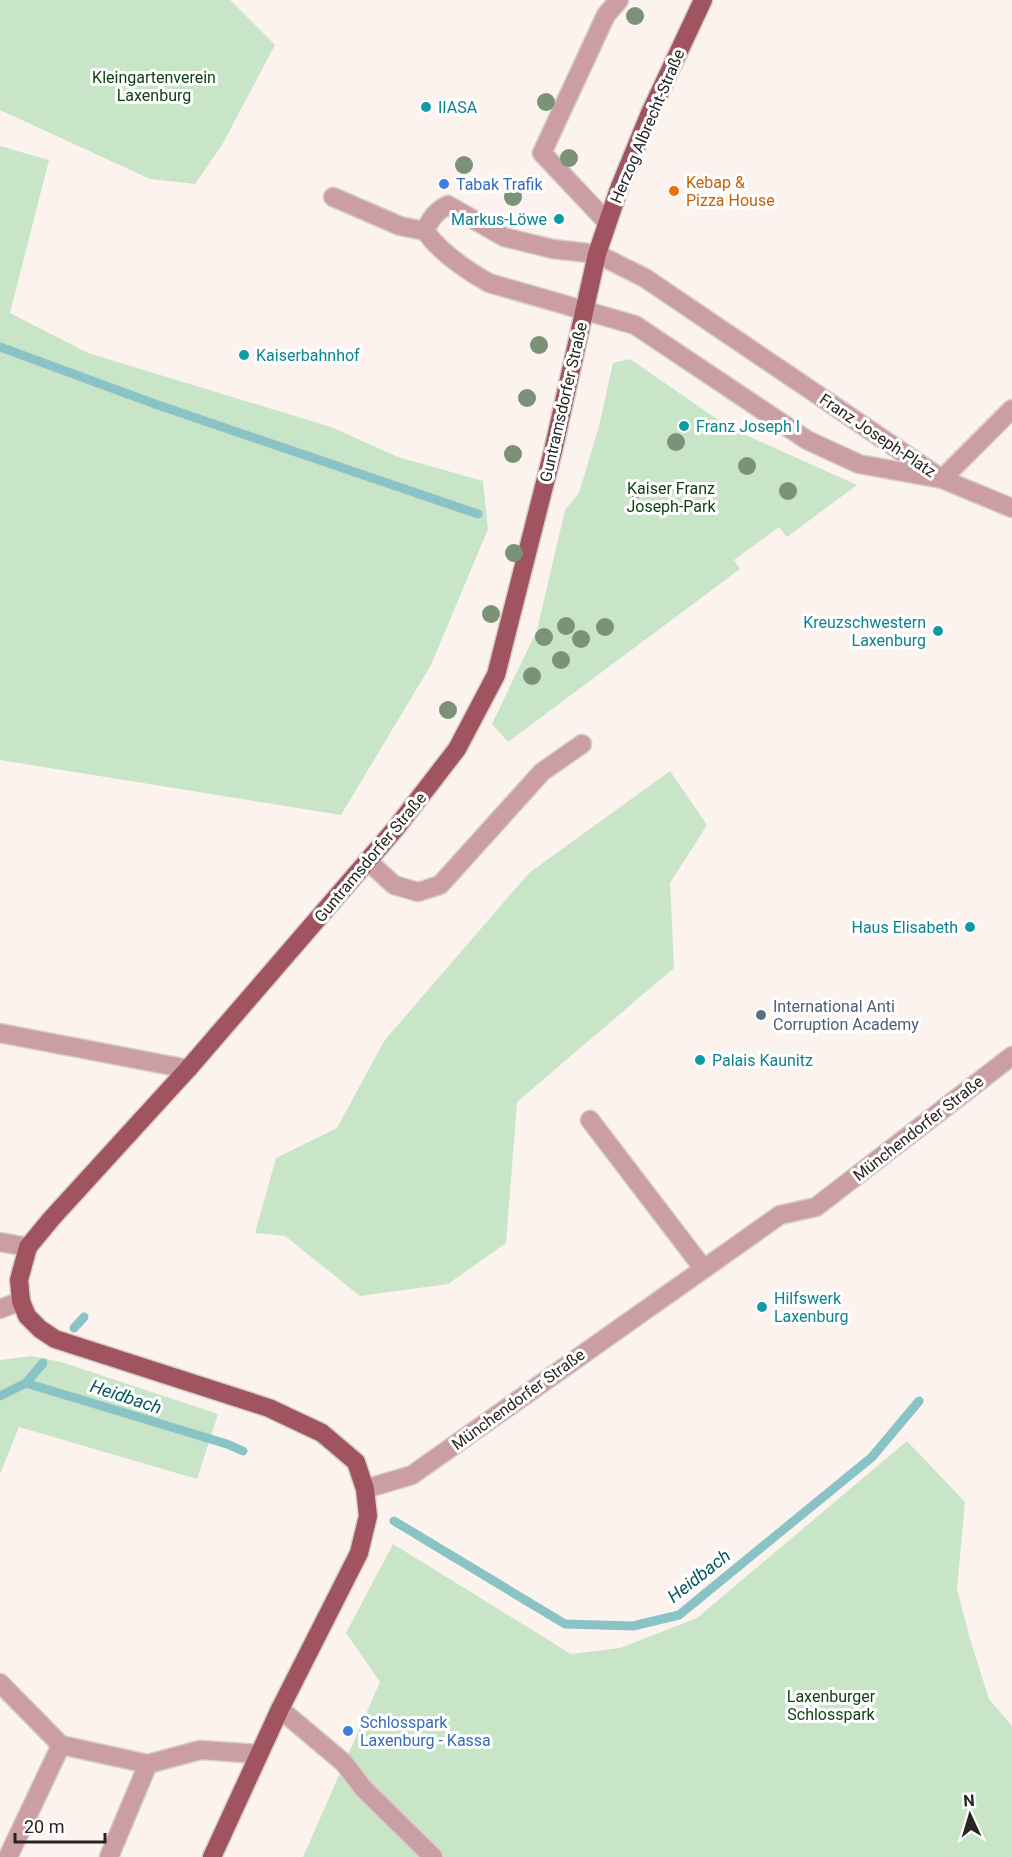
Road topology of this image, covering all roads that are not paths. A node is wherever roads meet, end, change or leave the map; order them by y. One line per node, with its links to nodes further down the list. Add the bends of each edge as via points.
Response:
1 (619, 0): 4 (street, via 606,15 542,153)
2 (703, 0): 4 (main road, Herzog Albrecht-Straße, via 650,113)
3 (333, 197): 5 (street, via 400,226)
4 (608, 222): 6 (main road, Herzog Albrecht-Straße)
5 (428, 225): 6 (street, Franz Joseph-Platz, via 448,205 504,237); 7 (street, Franz Joseph-Platz, via 430,239 489,283)
6 (597, 254): 7 (main road); 9 (street, Franz Joseph-Platz, via 645,278)
7 (584, 312): 9 (street, Franz Joseph-Platz, via 635,325 807,440 859,464); 12 (main road, Guntramsdorfer Straße, via 496,675 457,749)
8 (1012, 409): 9 (street)
9 (942, 479): 10 (street)
10 (1012, 508)
11 (582, 744): 12 (street, via 542,772 440,885 418,892 394,885)
12 (368, 861): 15 (main road, Guntramsdorfer Straße)
13 (0, 1033): 15 (street)
14 (1012, 1056): 19 (street, Münchendorfer Straße, via 816,1207 780,1215)
15 (188, 1069): 18 (main road, Guntramsdorfer Straße)
16 (590, 1120): 19 (street)
17 (0, 1242): 18 (street)
18 (28, 1247): 20 (main road, Guntramsdorfer Straße, via 19,1280)
19 (703, 1268): 22 (street, Münchendorfer Straße, via 412,1475)
20 (21, 1301): 21 (street); 22 (main road, via 27,1316 55,1339 268,1408 322,1434 356,1462)
21 (0, 1309)
22 (365, 1489): 24 (main road, via 368,1516 359,1553)
23 (0, 1683): 25 (street)
24 (279, 1709): 26 (main road); 31 (street, via 344,1763 363,1788)
25 (61, 1745): 27 (street); 28 (street)
26 (259, 1754): 27 (street, via 200,1750); 30 (main road)
27 (148, 1764): 29 (street)
28 (8, 1857)
29 (109, 1857)
30 (212, 1857)
31 (433, 1857)

